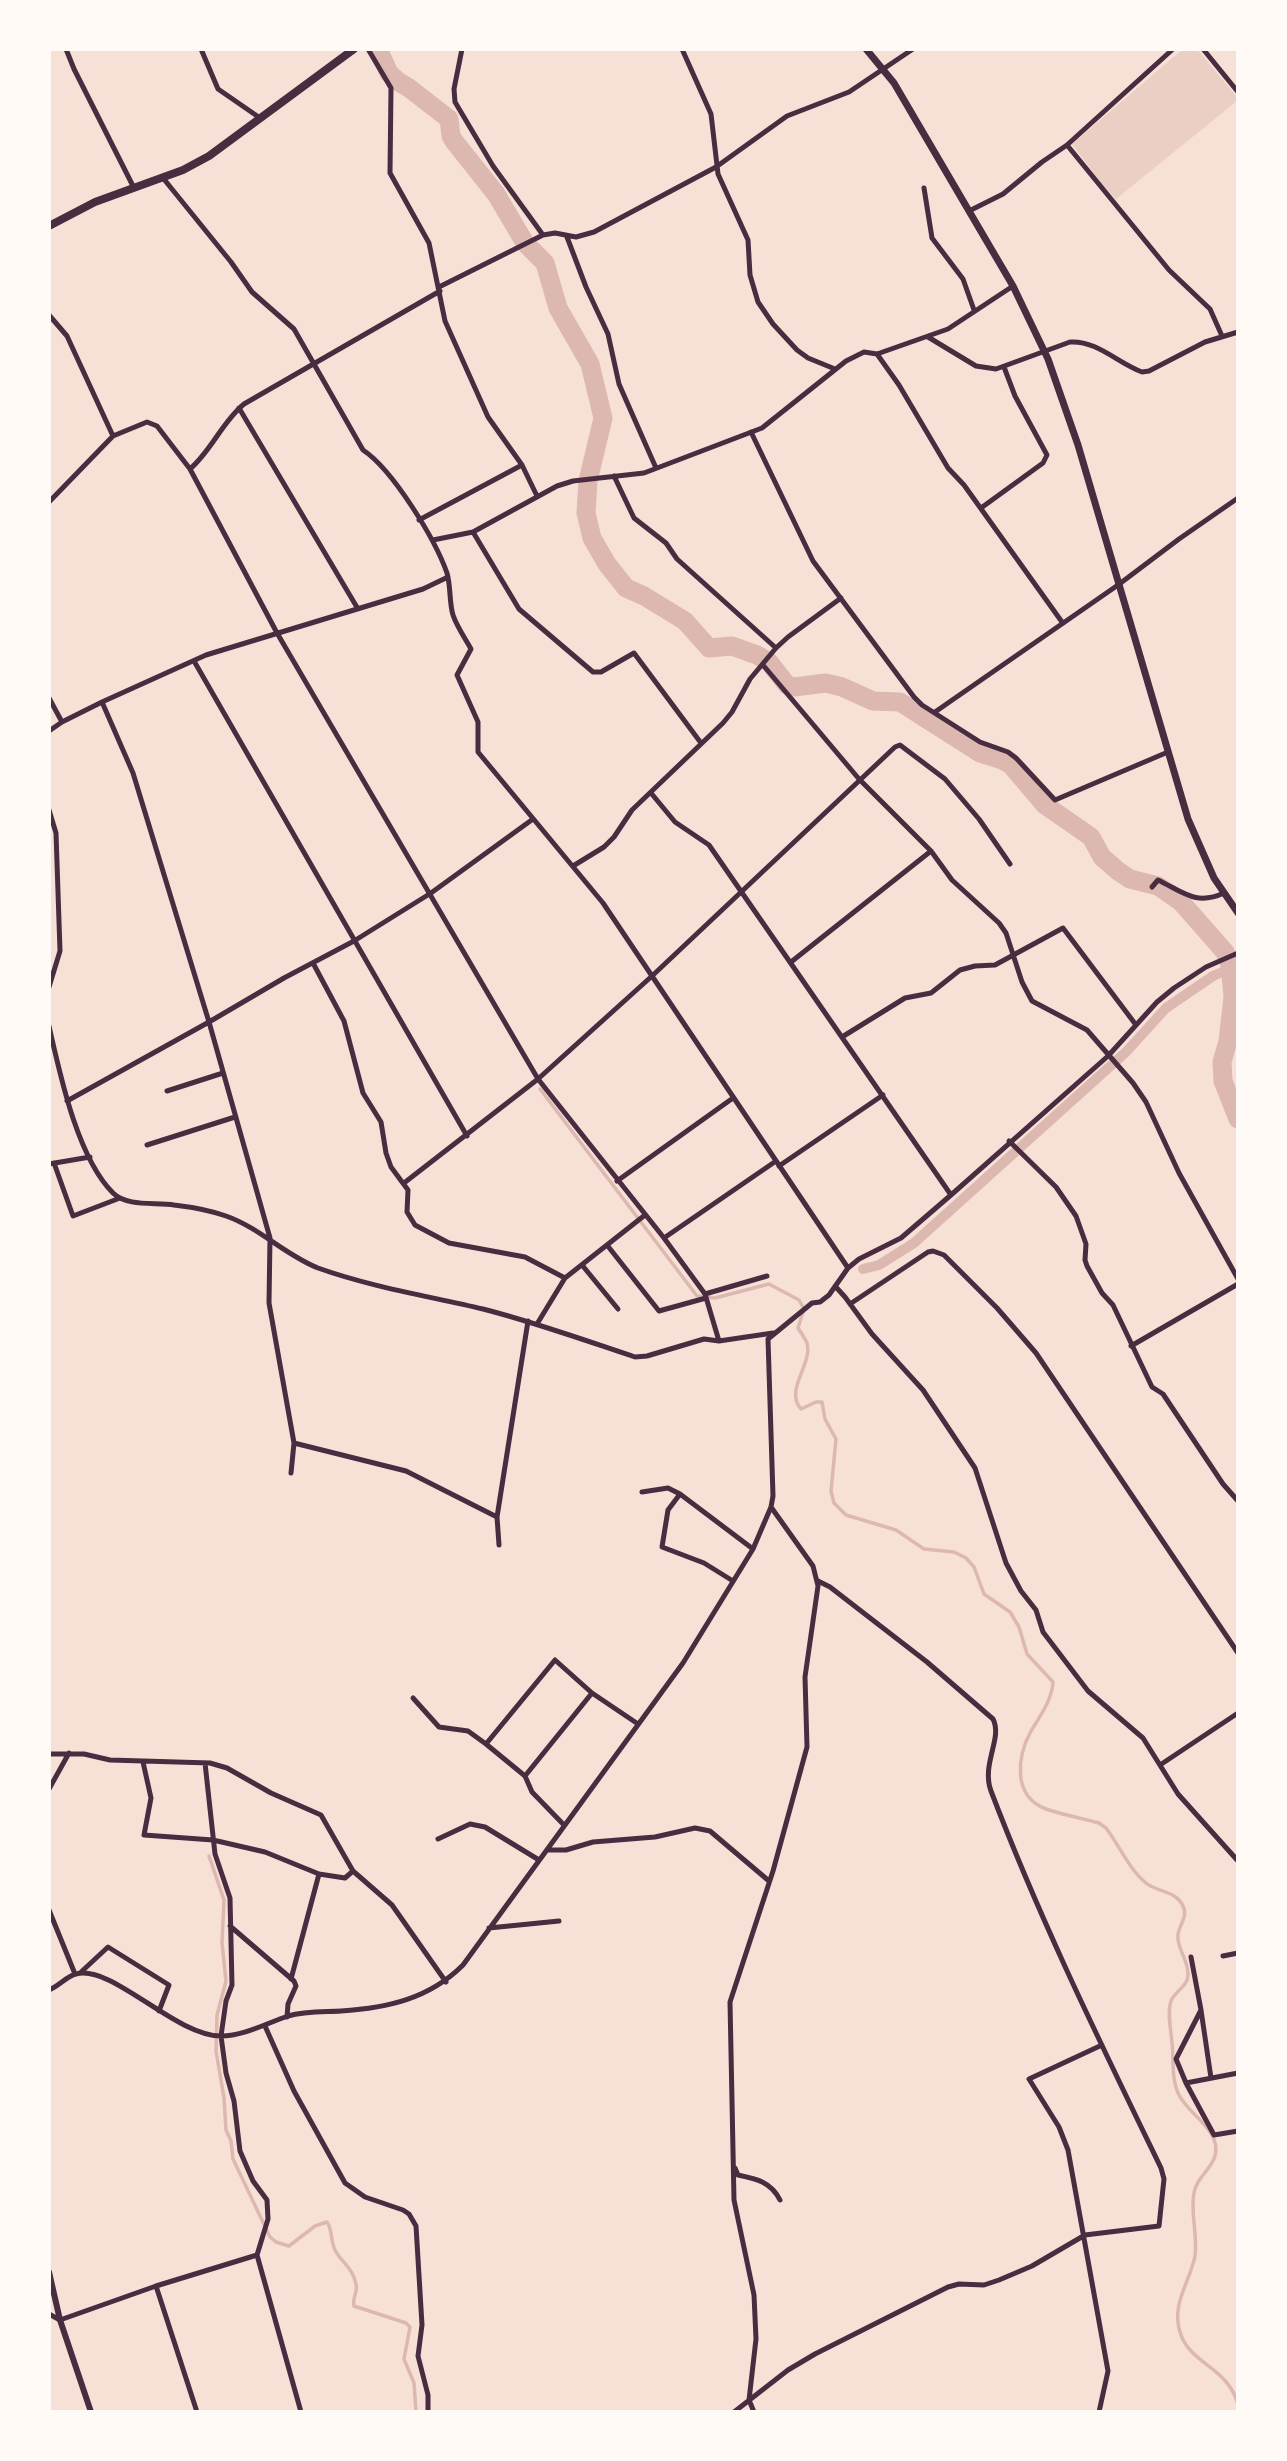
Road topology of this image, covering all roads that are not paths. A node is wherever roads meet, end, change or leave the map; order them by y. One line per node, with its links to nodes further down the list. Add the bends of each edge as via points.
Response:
1 (66, 49): 18 (street)
2 (201, 49): 14 (street, via 218,89)
3 (354, 49): 14 (main road)
4 (368, 49): 25 (street, via 391,88 390,173 429,243)
5 (462, 49): 22 (street, via 455,102 493,166)
6 (681, 49): 16 (street, via 710,114)
7 (866, 49): 12 (main road)
8 (913, 49): 12 (street)
9 (1173, 49): 11 (street)
10 (1203, 49): 13 (street)
11 (1165, 52): 15 (street)
12 (883, 70): 16 (street, via 849,92 787,116); 20 (main road)
13 (1238, 92)
14 (261, 119): 17 (main road, via 208,156)
15 (1067, 145): 20 (street, via 1003,194); 30 (street, via 1170,270 1210,309)
16 (716, 167): 23 (street, via 594,232); 35 (street, via 748,240 750,275 758,302 797,350)
17 (163, 178): 18 (main road); 33 (street, via 252,292 294,329)
18 (134, 188): 21 (main road)
19 (923, 188): 26 (street, via 932,238 963,279)
20 (969, 211): 24 (main road)
21 (49, 226)
22 (543, 235): 23 (street); 25 (street)
23 (566, 236): 40 (street, via 608,334 619,384)
24 (1013, 286): 26 (street); 31 (main road)
25 (440, 289): 33 (street); 39 (street, via 445,321 488,417)
26 (974, 310): 29 (street)
27 (49, 315): 38 (street, via 66,336)
28 (1238, 332): 30 (street)
29 (928, 337): 32 (street); 34 (street, via 976,366)
30 (1222, 337): 31 (street, via 1142,372 1077,341)
31 (1045, 352): 34 (street); 51 (main road, via 1078,445)
32 (877, 354): 35 (street, via 864,352); 46 (street, via 948,468)
33 (313, 365): 36 (street); 47 (street, via 363,450 388,472)
34 (1004, 367): 46 (street, via 1047,455)
35 (835, 369): 37 (street)
36 (239, 408): 41 (street); 53 (street)
37 (751, 432): 40 (street); 52 (street, via 813,561)
38 (113, 436): 41 (street, via 147,422 157,426); 45 (street)
39 (522, 465): 43 (street); 47 (street)
40 (656, 468): 42 (street)
41 (190, 469): 55 (street)
42 (614, 476): 43 (street, via 573,481); 56 (street, via 634,518)
43 (537, 496): 48 (street)
44 (1238, 498): 51 (street)
45 (49, 502)
46 (981, 508): 54 (street)
47 (419, 520): 49 (street)
48 (473, 532): 49 (street); 64 (street, via 519,609 593,672 634,653)
49 (433, 540): 50 (street)
50 (448, 577): 53 (street); 69 (street, via 453,615 471,649 457,675 478,722 477,747)
51 (1118, 585): 54 (street); 65 (main road)
52 (841, 598): 56 (street); 61 (street, via 914,697)
53 (358, 609): 55 (street)
54 (1062, 622): 61 (street)
55 (278, 633): 57 (street); 77 (street)
56 (776, 648): 58 (street)
57 (194, 661): 60 (street); 80 (street)
58 (763, 665): 64 (street, via 732,712); 66 (street)
59 (49, 698): 62 (street)
60 (102, 702): 62 (street); 87 (street, via 133,774)
61 (935, 712): 65 (street, via 988,746 1008,752 1055,800)
62 (62, 722): 63 (street)
63 (49, 732)
64 (701, 743): 67 (street)
65 (1168, 752): 78 (main road, via 1196,840)
66 (859, 779): 70 (street); 71 (street, via 900,745 945,779); 76 (street)
67 (650, 793): 72 (street, via 604,847); 76 (street, via 675,822 709,845)
68 (49, 810): 73 (street)
69 (533, 820): 72 (street); 77 (street)
70 (931, 851): 82 (street, via 952,880 999,923); 83 (street)
71 (1010, 864)
72 (573, 866): 85 (street)
73 (58, 867): 74 (street); 86 (street, via 60,951)
74 (49, 869)
75 (1154, 884): 78 (street, via 1158,880 1197,899)
76 (741, 890): 83 (street); 85 (street)
77 (431, 893): 80 (street); 93 (street)
78 (1224, 893): 79 (main road)
79 (1238, 913)
80 (354, 941): 84 (street); 99 (street)
81 (1237, 953): 88 (street, via 1174,988)
82 (1013, 955): 88 (street, via 1063,929); 90 (street, via 995,965 960,971 932,993 905,998); 91 (street, via 1032,1001 1081,1025)
83 (791, 962): 90 (street)
84 (313, 963): 87 (street); 106 (street, via 344,1021 363,1093 381,1122 391,1167)
85 (652, 976): 93 (street); 96 (street)
86 (49, 987)
87 (208, 1022): 92 (street); 97 (street)
88 (1136, 1025): 91 (street)
89 (49, 1026): 97 (street)
90 (842, 1037): 95 (street)
91 (1108, 1056): 100 (street); 117 (street, via 1146,1102)
92 (223, 1073): 94 (street); 98 (street)
93 (538, 1079): 99 (street); 105 (street)
94 (167, 1091)
95 (883, 1095): 103 (street); 107 (street)
96 (733, 1098): 103 (street); 105 (street)
97 (67, 1101): 102 (street)
98 (236, 1117): 101 (street); 110 (street)
99 (467, 1136): 106 (street)
100 (1009, 1141): 107 (street); 126 (street, via 1056,1187 1076,1216 1086,1244 1087,1266 1113,1305)
101 (147, 1145)
102 (90, 1157): 104 (street); 108 (street)
103 (778, 1163): 111 (street); 114 (street)
104 (51, 1164): 108 (street, via 73,1216)
105 (617, 1181): 109 (street)
106 (404, 1183): 116 (street, via 407,1213 415,1224 449,1243 526,1257)
107 (951, 1195): 114 (street, via 901,1238)
108 (120, 1198): 110 (street, via 207,1210)
109 (645, 1216): 111 (street); 112 (street)
110 (270, 1238): 122 (street, via 319,1268); 127 (street, via 269,1303)
111 (664, 1238): 119 (street)
112 (607, 1245): 113 (street); 119 (street, via 659,1311)
113 (582, 1265): 116 (street); 121 (street)
114 (848, 1268): 118 (street)
115 (767, 1276): 119 (street)
116 (565, 1278): 123 (street)
117 (1238, 1282): 126 (street)
118 (835, 1286): 120 (street); 124 (street, via 820,1302 812,1303)
119 (705, 1296): 125 (street)
120 (850, 1304): 138 (street, via 929,1252 944,1255 1036,1353); 148 (street, via 923,1390 975,1468 1006,1563 1036,1610 1043,1632 1088,1691 1132,1726)
121 (618, 1309)
122 (528, 1321): 123 (street); 133 (street)
123 (537, 1324): 125 (street, via 635,1357 704,1339)
124 (773, 1333): 125 (street); 132 (street, via 768,1339)
125 (719, 1341)
126 (1131, 1346): 131 (street, via 1152,1387 1163,1394)
127 (294, 1443): 128 (street); 133 (street, via 406,1471)
128 (291, 1473)
129 (642, 1492): 130 (street, via 668,1488)
130 (680, 1494): 135 (street); 136 (street, via 668,1510 662,1547 704,1563)
131 (1238, 1501)
132 (771, 1507): 135 (street); 137 (street, via 813,1566)
133 (497, 1517): 134 (street)
134 (499, 1545)
135 (753, 1549): 136 (street)
136 (733, 1581): 142 (street, via 683,1663)
137 (818, 1581): 159 (street, via 805,1677 807,1747); 176 (street, via 927,1662 993,1719 997,1730 988,1766 989,1787 1024,1876)
138 (1238, 1653)
139 (592, 1693): 142 (street); 143 (street, via 555,1660); 149 (street)
140 (413, 1698): 143 (street, via 439,1727 468,1731)
141 (1238, 1713): 148 (street)
142 (638, 1724): 151 (street)
143 (486, 1744): 149 (street)
144 (49, 1754): 145 (street)
145 (69, 1754): 146 (street); 150 (street)
146 (143, 1762): 147 (street); 153 (street, via 151,1798 144,1835)
147 (205, 1763): 153 (street); 157 (street, via 227,1768 321,1815)
148 (1160, 1765): 156 (street, via 1178,1794)
149 (525, 1776): 151 (street, via 532,1792)
150 (49, 1789)
151 (564, 1825): 154 (street)
152 (439, 1839): 155 (street, via 470,1824 485,1827)
153 (214, 1840): 158 (street); 162 (street, via 230,1898)
154 (547, 1850): 155 (street); 159 (street, via 695,1828 710,1831)
155 (540, 1860): 163 (street)
156 (1238, 1861)
157 (353, 1871): 158 (street, via 345,1878); 169 (street, via 393,1905)
158 (319, 1874): 168 (street)
159 (769, 1881): 181 (street, via 730,2002)
160 (49, 1910): 167 (street)
161 (559, 1921): 163 (street)
162 (230, 1926): 168 (street); 175 (street, via 232,1985)
163 (489, 1928): 169 (street)
164 (1238, 1953): 165 (street)
165 (1223, 1956)
166 (1191, 1957): 171 (street)
167 (77, 1973): 170 (street); 172 (street, via 108,1981); 172 (street, via 108,1947 169,1985)
168 (291, 1980): 173 (street, via 296,1986)
169 (446, 1982): 173 (street, via 416,1997 372,2009)
170 (49, 1990)
171 (1201, 2010): 178 (street); 179 (street, via 1176,2059)
172 (159, 2011): 175 (street, via 178,2024)
173 (287, 2017): 174 (street)
174 (265, 2026): 175 (street); 193 (street, via 294,2091 345,2183 365,2197 403,2210 416,2225 422,2325 418,2356)
175 (221, 2036): 184 (street, via 240,2151 267,2200 268,2219)
176 (1102, 2045): 183 (street, via 1029,2079 1068,2150); 183 (street, via 1161,2168 1163,2191 1159,2226)
177 (1238, 2073): 178 (street)
178 (1211, 2078): 179 (street)
179 (1186, 2083): 180 (street, via 1214,2135)
180 (1238, 2131)
181 (734, 2167): 182 (street, via 738,2175 775,2189); 189 (street, via 735,2213 752,2276 756,2314)
182 (780, 2200)
183 (1085, 2235): 189 (street, via 999,2280 948,2287 815,2354); 196 (street, via 1108,2371)
184 (257, 2255): 186 (street); 192 (street)
185 (49, 2272): 188 (street)
186 (156, 2287): 188 (street); 191 (street)
187 (49, 2314): 188 (street)
188 (60, 2320): 190 (street)
189 (750, 2400): 194 (street); 195 (street)
190 (91, 2412)
191 (197, 2412)
192 (301, 2412)
193 (428, 2412)
194 (734, 2412)
195 (754, 2412)
196 (1099, 2412)

